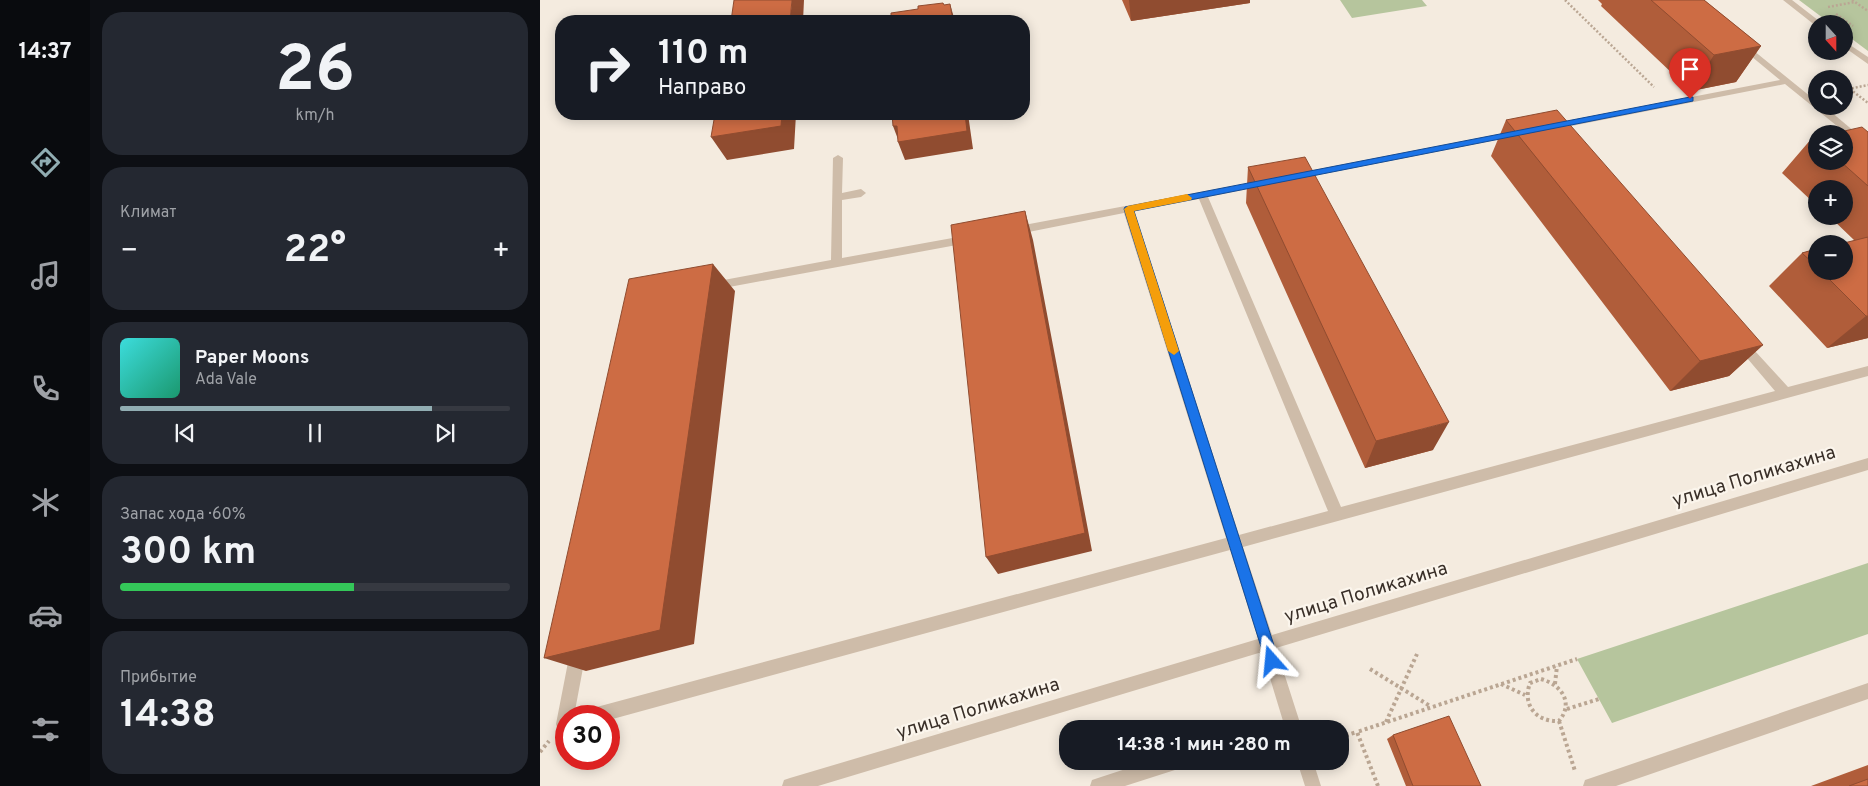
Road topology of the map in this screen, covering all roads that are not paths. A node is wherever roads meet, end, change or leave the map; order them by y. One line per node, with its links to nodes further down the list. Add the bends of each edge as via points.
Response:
1 (1787, 0): 2 (street)
2 (1808, 16)
3 (1735, 38): 6 (street)
4 (1853, 49): 5 (street)
5 (1868, 61)
6 (1788, 81): 7 (street); 9 (street)
7 (1808, 98)
8 (1828, 115): 11 (street)
9 (1551, 129)
10 (1523, 132): 14 (street)
11 (1868, 148)
12 (838, 158): 15 (street)
13 (861, 193): 15 (street)
14 (1202, 195): 16 (street); 25 (street)
15 (838, 197): 19 (street)
16 (1128, 209): 17 (street); 26 (street)
17 (1002, 233)
18 (982, 237): 19 (street)
19 (836, 264): 20 (street)
20 (702, 288)
21 (1733, 334): 23 (street)
22 (1868, 371): 23 (street)
23 (1785, 393): 25 (street)
24 (1868, 464): 28 (street, улица Поликахина)
25 (1337, 515): 26 (street)
26 (1235, 543): 28 (street); 31 (street)
27 (581, 637): 30 (street)
28 (1266, 644): 32 (street); 35 (street, улица Поликахина)
29 (1868, 691): 38 (street)
30 (568, 705)
31 (620, 709)
32 (1288, 720)
33 (1149, 770): 36 (street)
34 (1308, 770): 37 (street)
35 (790, 786)
36 (1098, 786)
37 (1313, 786)
38 (1591, 786)

